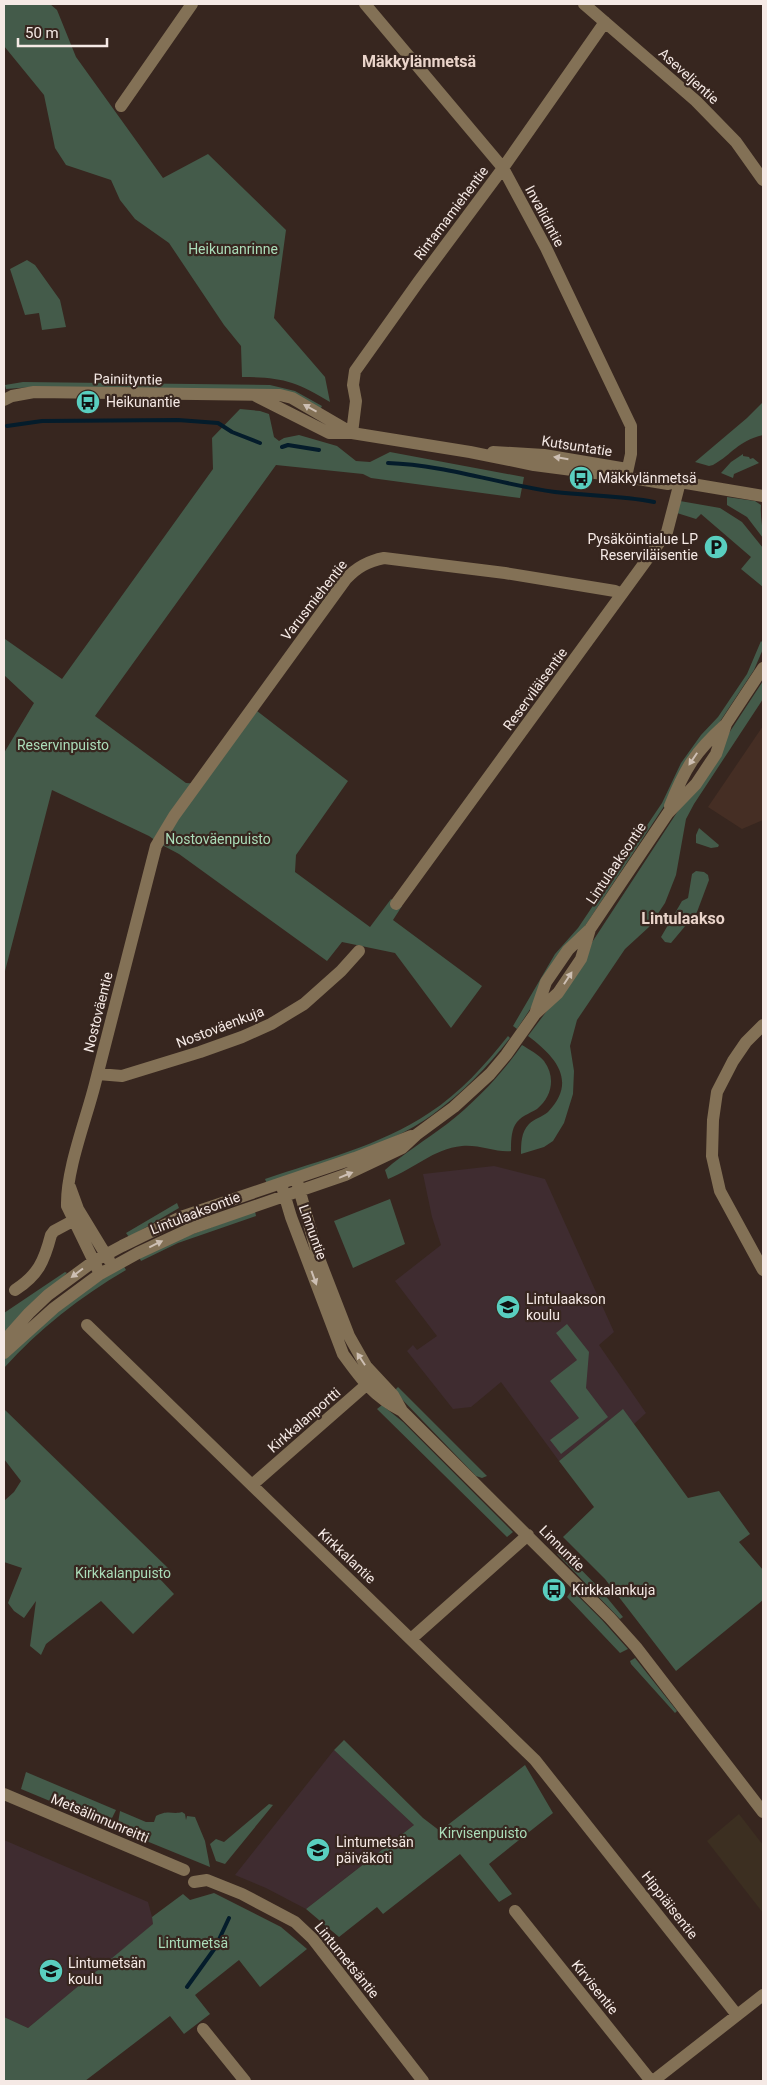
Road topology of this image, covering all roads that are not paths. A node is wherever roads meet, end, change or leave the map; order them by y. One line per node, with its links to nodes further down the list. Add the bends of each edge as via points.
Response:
1 (192, 4): 5 (street)
2 (365, 4): 6 (street, Invalidintie)
3 (584, 4): 4 (street, Aseveljentie)
4 (605, 22): 6 (street, Rintamamiehentie); 7 (street, Aseveljentie, via 696,101 736,142)
5 (121, 106)
6 (503, 168): 9 (street, Rintamamiehentie, via 355,372); 10 (street, Invalidintie, via 546,248 631,426)
7 (763, 180)
8 (4, 400): 9 (street, Painiityntie, via 34,392 254,396 328,433)
9 (352, 433): 10 (street, Kutsuntatie, via 528,464)
10 (627, 473): 11 (street, Kutsuntatie, via 668,484)
11 (678, 482): 12 (street, Kutsuntatie); 13 (street, Reserviläisentie, via 667,532)
12 (763, 496)
13 (622, 594): 15 (street, Varusmiehentie, via 560,581 384,558 360,566 346,578 324,608 174,816); 16 (street, Reserviläisentie)
14 (763, 668): 20 (street, Lintulaaksontie, via 726,724 716,754 696,784 668,813 590,929 581,959 558,993 535,1014 490,1074 454,1107)
15 (156, 846): 19 (street, Nostoväentie)
16 (396, 904)
17 (359, 951): 19 (street, Nostoväenkuja, via 304,1004 271,1024 200,1052 122,1076)
18 (763, 1025): 29 (street, via 733,1060 718,1092 712,1156 720,1191)
19 (98, 1074): 25 (street, Nostoväentie, via 69,1185 67,1206)
20 (416, 1135): 21 (street, Lintulaaksontie); 23 (street, Lintulaaksontie, one-way to 20, via 368,1166 402,1148)
21 (296, 1178): 22 (street, Lintulaaksontie); 23 (street, Linnuntie)
22 (281, 1183): 24 (street, Linnuntie); 26 (street, Lintulaaksontie, via 181,1217)
23 (301, 1192): 24 (street, Lintulaaksontie); 35 (street, Linnuntie, one-way to 23, via 348,1336 318,1256)
24 (285, 1197): 28 (street, Lintulaaksontie, one-way to 24, via 192,1228); 35 (street, Linnuntie, one-way to 35, via 344,1354)
25 (78, 1218): 26 (street, Nostoväentie); 27 (street, Nostoväentie); 31 (street, via 54,1231 40,1268 29,1281)
26 (106, 1254): 27 (street, Lintulaaksontie); 28 (street, Nostoväentie)
27 (94, 1261): 30 (street, Nostoväentie); 33 (street, Lintulaaksontie, one-way to 33, via 48,1295)
28 (112, 1266): 30 (street, Lintulaaksontie)
29 (763, 1270)
30 (100, 1274): 34 (street, Lintulaaksontie, via 54,1308)
31 (14, 1290)
32 (86, 1326): 36 (street, Kirkkalantie)
33 (4, 1341)
34 (4, 1353)
35 (371, 1381): 36 (street, Kirkkalanportti); 37 (street, Linnuntie, via 393,1395 402,1410)
36 (252, 1485): 38 (street, Kirkkalantie)
37 (528, 1535): 38 (street); 40 (street, Linnuntie, via 636,1647)
38 (411, 1639): 41 (street, Kirkkalantie, via 536,1760)
39 (4, 1794): 42 (street, Metsälinnunreitti)
40 (763, 1812)
41 (580, 1814): 46 (street, Hippiäisentie)
42 (184, 1870)
43 (194, 1882): 49 (street, Lintumetsäntie, via 207,1880 295,1922 313,1938)
44 (515, 1911): 50 (street, Kirvisentie)
45 (763, 1995): 46 (street)
46 (737, 2015): 50 (street)
47 (203, 2030): 48 (street)
48 (244, 2081)
49 (424, 2081)
50 (652, 2081)

